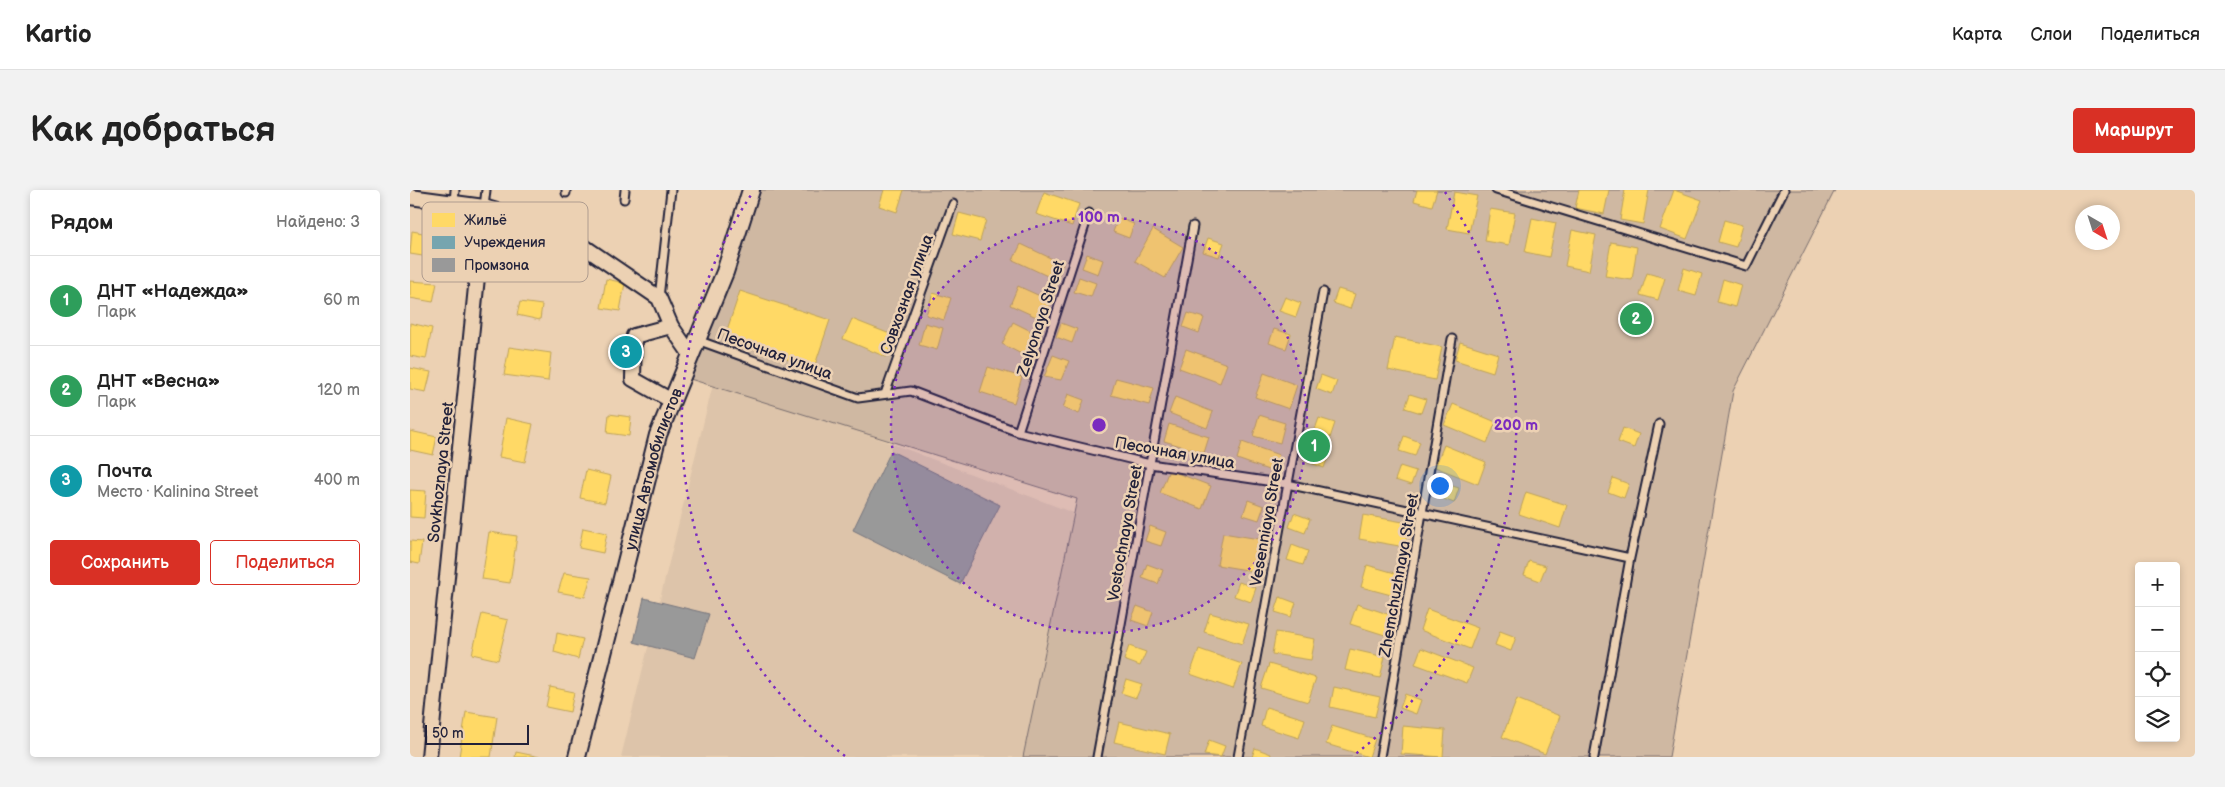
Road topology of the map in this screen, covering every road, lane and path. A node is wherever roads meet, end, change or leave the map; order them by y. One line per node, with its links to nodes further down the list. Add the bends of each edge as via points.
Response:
1 (625, 190): 8 (lane)
2 (671, 190): 16 (lane)
3 (751, 190): 19 (street, улица Автомобилистов, via 725,272)
4 (1496, 190): 5 (lane, via 1746,266)
5 (1784, 190)
6 (455, 196): 7 (street); 9 (street)
7 (410, 197)
8 (624, 200)
9 (471, 202)
10 (953, 204): 20 (lane, Совхозная улица)
11 (1089, 213): 23 (lane, Zelyonaya Street)
12 (1193, 226): 24 (lane, Vostochnaya Street)
13 (588, 250): 16 (street)
14 (476, 282): 28 (street, Sovkhoznaya Street)
15 (1323, 292): 25 (lane, Vesenniaya Street)
16 (659, 298): 17 (street)
17 (671, 326): 19 (street); 21 (street, via 634,336 633,379)
18 (1452, 339): 26 (lane, Zhemchuzhnaya Street)
19 (694, 347): 20 (lane, Песочная улица, via 858,398); 21 (street, улица Автомобилистов)
20 (885, 394): 23 (lane, Песочная улица, via 911,391)
21 (672, 401): 29 (street, улица Автомобилистов, via 658,435)
22 (1659, 424): 27 (lane)
23 (1018, 432): 24 (lane, Песочная улица)
24 (1150, 464): 25 (lane, Песочная улица); 30 (lane, Vostochnaya Street)
25 (1287, 484): 26 (lane, Песочная улица); 31 (lane, Vesenniaya Street)
26 (1423, 515): 27 (lane, Песочная улица); 32 (lane, Zhemchuzhnaya Street)
27 (1630, 558): 33 (lane)
28 (428, 757)
29 (577, 757)
30 (1097, 757)
31 (1238, 757)
32 (1380, 757)
33 (1594, 757)

